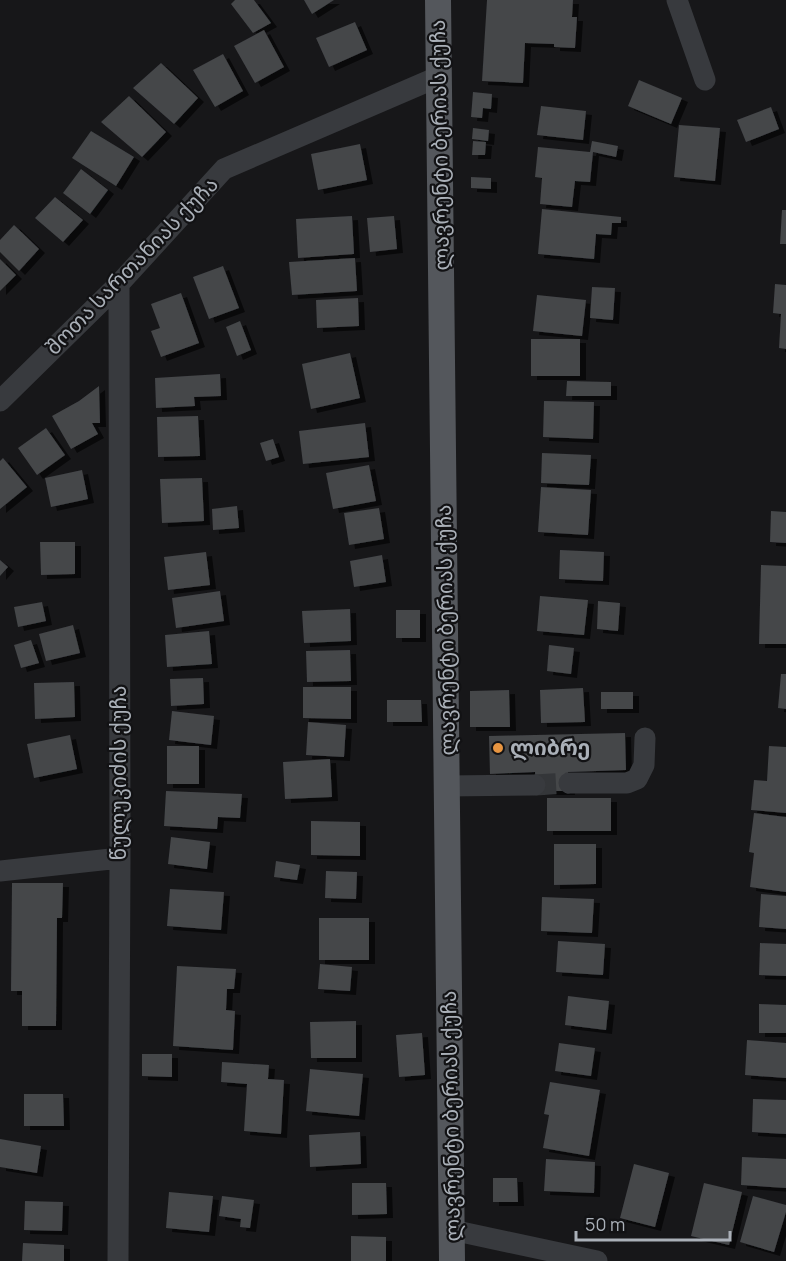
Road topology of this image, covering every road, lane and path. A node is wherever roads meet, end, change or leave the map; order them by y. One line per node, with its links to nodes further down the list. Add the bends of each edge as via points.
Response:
1 (438, 0): 3 (main road, ლავრენტი ბერიას ქუჩა)
2 (677, 0): 4 (street)
3 (440, 76): 5 (street, შოთა სართანიას ქუჩა, via 224,169); 10 (main road, ლავრენტი ბერიას ქუჩა)
4 (705, 80)
5 (119, 284): 6 (street, შოთა სართანიას ქუჩა); 11 (street, წულუკიძის ქუჩა)
6 (0, 401)
7 (645, 738): 8 (street, via 644,765 637,778 627,783)
8 (568, 783)
9 (536, 785): 10 (street)
10 (447, 786): 13 (main road, ლავრენტი ბერიას ქუჩა)
11 (120, 858): 12 (street); 14 (street, წულუკიძის ქუჩა)
12 (0, 872)
13 (452, 1230): 15 (main road, ლავრენტი ბერიას ქუჩა); 16 (street)
14 (118, 1261)
15 (452, 1261)
16 (597, 1261)

